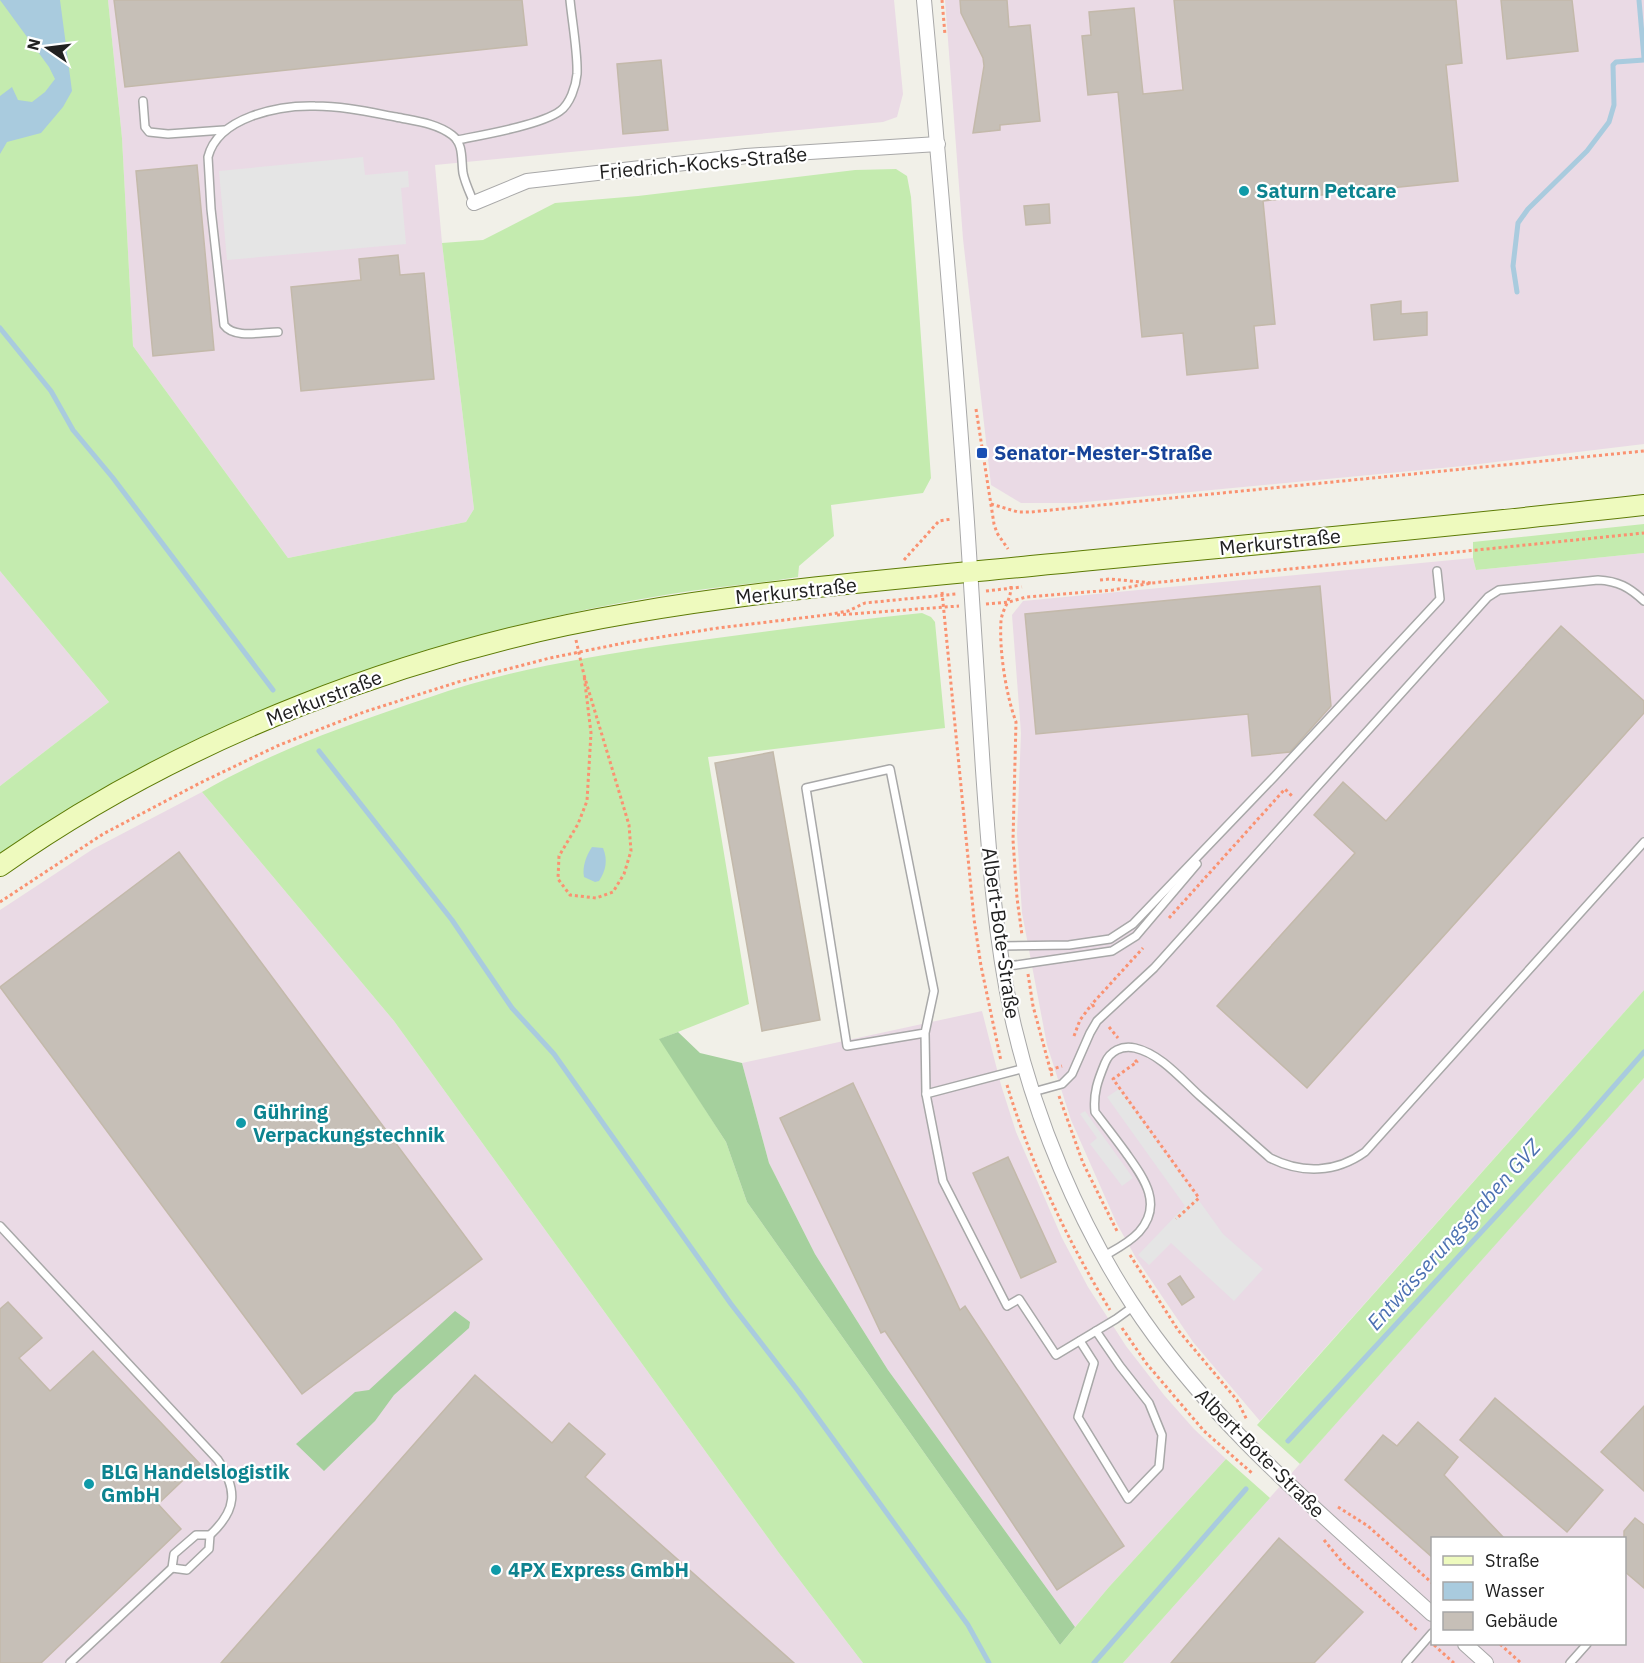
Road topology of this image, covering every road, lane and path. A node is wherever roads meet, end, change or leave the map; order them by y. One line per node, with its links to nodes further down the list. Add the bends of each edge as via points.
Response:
1 (570, 0): 5 (lane, via 577,74 567,103 560,111 540,120)
2 (924, 0): 6 (street)
3 (143, 101): 4 (lane, via 145,128 149,132)
4 (224, 130): 5 (lane, via 248,117 314,105 357,109 423,123 439,127); 8 (lane, via 208,157 224,325 236,333)
5 (457, 140): 7 (lane, via 463,174)
6 (938, 144): 7 (street, Friedrich-Kocks-Straße, via 746,156 527,181); 13 (street)
7 (474, 203)
8 (278, 332)
9 (1644, 451): 10 (path, via 1031,512)
10 (991, 504)
11 (1644, 505): 16 (street, Merkurstraße)
12 (992, 516): 13 (path)
13 (966, 517): 15 (path, via 939,521); 18 (street)
14 (1644, 533): 20 (path)
15 (902, 562)
16 (1010, 568): 18 (street, Merkurstraße); 34 (path, via 1009,602 1001,623 1010,706 1016,723 1014,840)
17 (1437, 571): 27 (lane, via 1440,599)
18 (970, 572): 19 (street, Merkurstraße); 33 (street, Albert-Bote-Straße, via 988,840)
19 (940, 575): 23 (street, Merkurstraße, via 712,600); 41 (path, via 974,919)
20 (1152, 583)
21 (1644, 601): 26 (lane, via 1625,585 1613,581 1499,590 1488,597)
22 (826, 615): 24 (path, via 718,628)
23 (573, 624): 24 (path); 29 (street, Merkurstraße, via 399,670 264,720 98,804)
24 (579, 652): 25 (path); 30 (path, via 458,682 364,712 277,746 103,834)
25 (584, 675): 25 (path, via 629,825 631,851 613,892 596,898 570,895 558,879 560,856 587,801 591,734)
26 (1301, 804): 31 (path, via 1285,789); 37 (lane, via 1154,968)
27 (1237, 816): 34 (lane, via 1133,924 1110,939); 35 (lane, via 1136,936 1113,951)
28 (1644, 842): 39 (lane, via 1353,1161 1319,1169 1282,1164 1270,1158 1159,1059 1133,1047)
29 (0, 866)
30 (0, 902)
31 (1169, 918)
32 (1146, 944): 37 (path, via 1092,1004)
33 (1000, 946): 34 (lane); 36 (street, Albert-Bote-Straße)
34 (1024, 946)
35 (1026, 963): 36 (lane); 42 (path, via 1033,1006)
36 (1002, 967): 40 (street, Albert-Bote-Straße)
37 (1102, 1017): 39 (path); 42 (lane, via 1090,1033 1072,1074)
38 (925, 1034): 38 (lane, via 934,991 890,769 806,788 847,1046); 44 (lane)
39 (1126, 1048): 45 (path, via 1137,1062 1113,1079 1199,1198); 47 (lane, via 1113,1052 1107,1059 1094,1098 1095,1112 1146,1181 1151,1196 1149,1214 1141,1230)
40 (1026, 1068): 41 (lane); 43 (street, Albert-Bote-Straße)
41 (1004, 1073): 44 (lane); 50 (path, via 1020,1128 1042,1180 1073,1246)
42 (1056, 1086): 43 (lane); 47 (path, via 1083,1163)
43 (1033, 1092): 48 (street, Albert-Bote-Straße, via 1059,1162)
44 (926, 1094): 52 (lane, via 944,1181 1007,1306 1019,1299 1056,1355)
45 (1176, 1219)
46 (0, 1226): 57 (lane, via 218,1460 230,1478 232,1501 222,1524)
47 (1124, 1245): 48 (lane); 53 (path, via 1178,1330 1237,1400)
48 (1104, 1256): 49 (street, Albert-Bote-Straße)
49 (1134, 1306): 50 (lane); 60 (street, Albert-Bote-Straße, via 1179,1369 1230,1429)
50 (1116, 1319): 51 (lane); 54 (path, via 1146,1363 1204,1431)
51 (1096, 1331): 52 (lane); 52 (lane, via 1149,1403 1162,1435 1159,1467 1128,1499 1078,1417 1094,1363)
52 (1080, 1341)
53 (1249, 1423)
54 (1257, 1477)
55 (1336, 1506): 59 (path, via 1368,1526)
56 (1320, 1534): 61 (path, via 1343,1563)
57 (210, 1535): 58 (lane, via 196,1535 174,1554); 58 (lane, via 209,1549 187,1570)
58 (172, 1568): 66 (lane)
59 (1431, 1582)
60 (1431, 1613)
61 (1430, 1636): 67 (lane)
62 (1438, 1645): 68 (path)
63 (1469, 1645): 69 (street)
64 (1501, 1645): 70 (path)
65 (1586, 1645): 71 (lane)
66 (70, 1663)
67 (1406, 1663)
68 (1454, 1663)
69 (1486, 1663)
70 (1521, 1663)
71 (1570, 1663)

